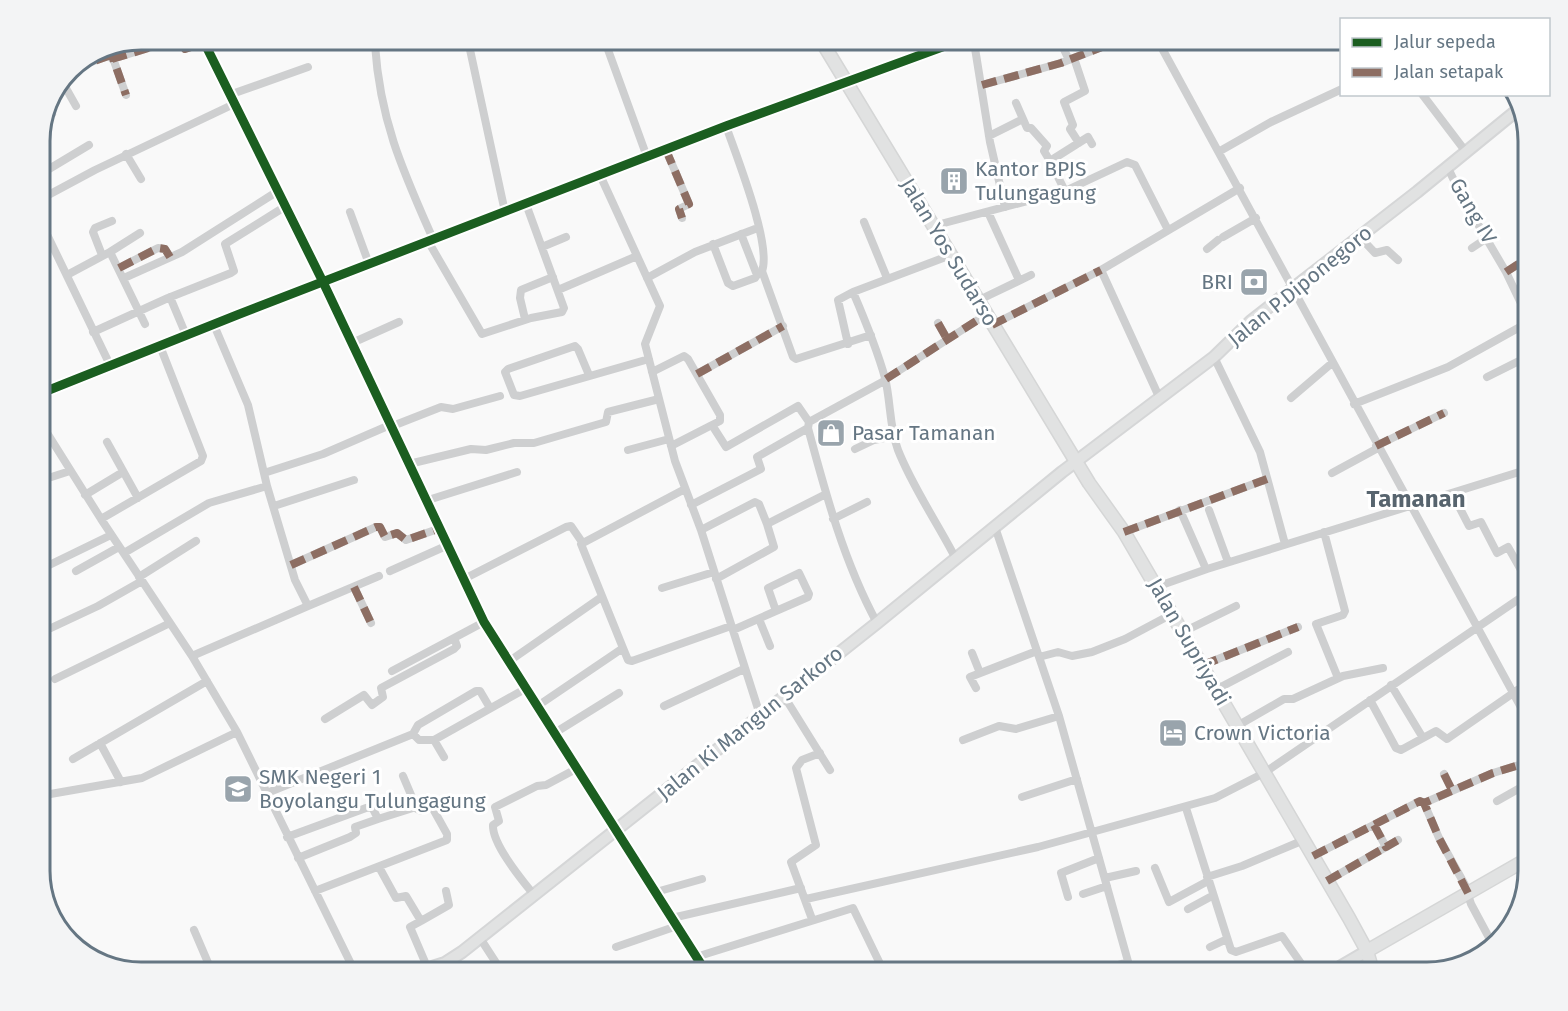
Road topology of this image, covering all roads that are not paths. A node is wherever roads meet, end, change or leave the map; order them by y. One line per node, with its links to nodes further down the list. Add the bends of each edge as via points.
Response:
1 (208, 50): 19 (street)
2 (376, 50): 64 (street, via 389,135)
3 (470, 50): 49 (street)
4 (608, 50): 35 (street)
5 (827, 50): 14 (highway, Jalan Yos Sudarso)
6 (933, 50): 14 (street)
7 (975, 50): 15 (street)
8 (1066, 50): 12 (street)
9 (1094, 50): 12 (street)
10 (1164, 50): 32 (street)
11 (111, 55): 18 (street)
12 (1072, 59): 15 (street); 28 (street, via 1085,91 1064,102 1073,124 1070,129)
13 (308, 67): 19 (street)
14 (845, 81): 26 (street); 55 (highway, Jalan Yos Sudarso)
15 (982, 85): 27 (street)
16 (66, 89): 23 (street)
17 (1340, 89): 32 (street)
18 (126, 95)
19 (229, 95): 22 (street)
20 (1424, 96): 33 (street)
21 (1016, 103): 25 (street)
22 (234, 104): 34 (street); 42 (street)
23 (76, 106)
24 (1514, 113): 33 (main road, Jalan P.Diponegoro)
25 (1023, 119): 27 (street); 36 (street, via 1047,146 1044,151)
26 (726, 126): 31 (street); 100 (street, via 752,203 765,261 762,271)
27 (989, 136): 47 (street)
28 (1079, 143): 29 (street, via 1088,137); 36 (street)
29 (1092, 144)
30 (89, 145): 37 (street)
31 (666, 150): 35 (street); 51 (street, via 689,204 680,209)
32 (1220, 151): 41 (street)
33 (1466, 152): 38 (main road, Jalan P.Diponegoro)
34 (126, 154): 40 (street); 44 (street)
35 (647, 157): 39 (street)
36 (1050, 161): 43 (street)
37 (50, 168)
38 (1448, 168): 61 (main road, Jalan P.Diponegoro); 62 (street, Gang IV)
39 (600, 175): 45 (street); 71 (street)
40 (141, 179)
41 (1240, 188): 52 (street); 57 (street)
42 (278, 191): 46 (street); 72 (street, via 220,230)
43 (1065, 191): 47 (street); 57 (street, via 1131,162)
44 (50, 194)
45 (526, 204): 49 (street); 66 (street)
46 (286, 206): 86 (street); 91 (street, via 225,244 234,271)
47 (1005, 207): 50 (street)
48 (350, 212): 74 (street)
49 (505, 212): 64 (street)
50 (988, 212): 55 (street); 85 (street)
51 (682, 218)
52 (1256, 218): 68 (street); 87 (street)
53 (112, 220): 69 (street, via 93,231)
54 (864, 222): 84 (street)
55 (933, 226): 70 (highway, Jalan Yos Sudarso)
56 (755, 229): 59 (street)
57 (1168, 230): 77 (street)
58 (140, 233): 69 (street)
59 (741, 234): 65 (street); 65 (street, via 757,273 755,278 730,286)
60 (566, 237): 66 (street)
61 (1360, 237): 73 (street, via 1375,253 1387,250); 87 (main road, Jalan P.Diponegoro)
62 (1487, 238): 67 (street); 78 (street, Gang IV)
63 (50, 240): 79 (street)
64 (431, 240): 74 (street); 94 (street, via 479,333)
65 (713, 244): 83 (street)
66 (542, 247): 81 (street)
67 (1472, 248)
68 (1207, 249)
69 (106, 254): 76 (street); 79 (street)
70 (951, 255): 84 (street); 92 (highway, Jalan Yos Sudarso)
71 (637, 256): 83 (street); 88 (street)
72 (170, 257): 76 (street, via 165,249 158,248); 82 (street)
73 (1398, 260)
74 (369, 264): 86 (street)
75 (1518, 264): 78 (street)
76 (119, 268): 82 (street)
77 (1101, 270): 95 (street); 123 (street)
78 (1506, 272): 89 (street, Gang IV)
79 (67, 275): 102 (street)
80 (1031, 275): 85 (street)
81 (553, 277): 88 (street); 94 (street, via 520,290)
82 (124, 278): 93 (street)
83 (648, 278): 110 (street, via 660,308 644,341)
84 (887, 278): 90 (street)
85 (1019, 280): 92 (street)
86 (323, 282): 99 (street); 106 (street)
87 (1292, 289): 109 (main road, Jalan P.Diponegoro); 112 (street)
88 (558, 290): 94 (street, via 563,311)
89 (1518, 291)
90 (854, 292): 103 (street); 107 (street, via 838,300)
91 (170, 297): 93 (street); 104 (street)
92 (979, 300): 95 (highway, Jalan Yos Sudarso)
93 (139, 311): 98 (street); 102 (street)
94 (525, 320)
95 (990, 320): 105 (street); 136 (highway, Jalan Yos Sudarso)
96 (399, 322): 106 (street)
97 (938, 323): 105 (street)
98 (145, 324)
99 (214, 325): 104 (street); 142 (street, via 248,405)
100 (783, 326): 107 (street, via 795,358); 115 (street)
101 (1518, 327): 124 (street, via 1448,367)
102 (93, 332): 113 (street)
103 (871, 335): 107 (street); 118 (street)
104 (186, 336): 108 (street)
105 (947, 339): 118 (street)
106 (352, 344): 128 (street)
107 (848, 344)
108 (160, 346): 113 (street); 152 (street, via 203,456 201,461)
109 (1214, 357): 123 (main road, Jalan P.Diponegoro); 145 (street, via 1260,453)
110 (649, 359): 114 (street); 116 (street)
111 (1518, 362): 117 (street)
112 (1332, 363): 121 (street); 124 (street)
113 (110, 365): 119 (street)
114 (652, 372): 115 (street, via 684,356); 122 (street)
115 (697, 374): 126 (street, via 720,415 720,421)
116 (589, 375): 116 (street, via 517,396 511,391 505,372 574,346)
117 (1487, 377)
118 (886, 380): 127 (street); 129 (street)
119 (50, 390)
120 (500, 396): 128 (street, via 453,409 441,407)
121 (1291, 398)
122 (659, 399): 132 (street); 137 (street, via 608,412 606,422 534,443 471,449)
123 (1160, 399): 136 (main road, Jalan P.Diponegoro)
124 (1354, 404): 133 (street)
125 (1444, 413): 133 (street)
126 (712, 425): 127 (street, via 724,447 798,406); 132 (street)
127 (808, 425): 150 (street); 155 (street, via 757,457 760,469)
128 (390, 426): 137 (street); 142 (street)
129 (894, 436): 134 (street); 174 (street, via 915,487)
130 (50, 438): 138 (street)
131 (107, 442): 139 (street)
132 (670, 442): 135 (street); 148 (street)
133 (1377, 447): 143 (street); 158 (street)
134 (855, 449)
135 (628, 450)
136 (1077, 462): 163 (main road, Jalan Ki Mangun Sarkoro); 166 (highway, Jalan Supriyadi)
137 (409, 464): 153 (street)
138 (70, 471): 144 (street); 151 (street)
139 (123, 472): 151 (street); 152 (street)
140 (517, 472): 153 (street)
141 (1518, 472): 149 (street)
142 (264, 473): 147 (street)
143 (1332, 473)
144 (50, 477)
145 (1267, 479): 156 (street); 171 (street)
146 (354, 480): 157 (street)
147 (267, 486): 157 (street); 173 (street, via 208,503)
148 (685, 489): 155 (street); 170 (street)
149 (1452, 493): 158 (street); 175 (street, via 1469,526 1480,522 1496,552 1507,547)
150 (826, 494): 161 (street); 162 (street)
151 (85, 495): 160 (street)
152 (138, 498): 160 (street)
153 (425, 501): 164 (street)
154 (867, 502): 161 (street)
155 (692, 505): 165 (street)
156 (1207, 505): 159 (street); 176 (street)
157 (274, 506): 178 (street)
158 (1411, 506): 167 (street); 204 (street)
159 (1180, 510): 166 (street); 180 (street)
160 (101, 519): 168 (street)
161 (833, 519): 200 (street, via 856,583)
162 (767, 524): 165 (street, via 755,502); 183 (street, via 774,547)
163 (995, 527): 174 (main road, Jalan Ki Mangun Sarkoro); 211 (street)
164 (438, 529): 172 (street); 178 (street, via 406,540 397,533 385,537 376,527)
165 (701, 530): 183 (street)
166 (1124, 532): 188 (highway, Jalan Supriyadi)
167 (1324, 532): 171 (street); 219 (street, via 1345,611 1316,624)
168 (111, 535): 173 (street); 177 (street)
169 (196, 541): 185 (street)
170 (582, 542): 186 (street, via 571,526 566,526); 190 (street)
171 (1285, 544): 176 (street)
172 (446, 546): 182 (street); 186 (street)
173 (122, 550): 181 (street); 185 (street)
174 (956, 559): 200 (main road, Jalan Ki Mangun Sarkoro)
175 (1516, 561): 179 (street)
176 (1228, 562): 180 (street)
177 (50, 565)
178 (291, 565): 192 (street)
179 (1518, 565)
180 (1206, 569): 188 (street)
181 (76, 571)
182 (390, 571)
183 (715, 575): 189 (street); 203 (street)
184 (379, 576): 187 (street)
185 (141, 579): 198 (street); 202 (street, via 98,606)
186 (462, 580): 197 (street)
187 (354, 587): 192 (street); 199 (street)
188 (1156, 587): 195 (highway, Jalan Supriyadi)
189 (662, 588)
190 (600, 598): 208 (street); 213 (street)
191 (1518, 600): 204 (street)
192 (308, 606): 212 (street)
193 (1236, 606): 205 (street)
194 (776, 612): 194 (street, via 768,588 799,573 809,596); 196 (street)
195 (1172, 614): 205 (highway, Jalan Supriyadi); 211 (street, via 1092,652 1075,656 1058,652)
196 (759, 619): 203 (street); 207 (street)
197 (484, 622): 206 (street); 213 (street)
198 (170, 623): 212 (street); 220 (street)
199 (371, 623)
200 (877, 623): 229 (main road, Jalan Ki Mangun Sarkoro)
201 (1298, 627): 214 (street)
202 (50, 628)
203 (732, 628): 208 (street, via 632,661); 216 (street)
204 (1477, 628): 222 (street); 228 (street)
205 (1183, 632): 214 (highway, Jalan Supriyadi)
206 (454, 638): 217 (street); 237 (street, via 457,648 381,688 380,702 372,705 364,695)
207 (770, 646)
208 (623, 648): 233 (street)
209 (1288, 652): 225 (street)
210 (972, 653): 218 (street)
211 (1038, 654): 218 (street); 236 (street)
212 (192, 656): 221 (street)
213 (508, 662): 223 (street)
214 (1203, 665): 225 (highway, Jalan Supriyadi)
215 (1383, 668): 219 (street)
216 (744, 669): 232 (street); 235 (street)
217 (392, 671)
218 (980, 673): 224 (street, via 970,677)
219 (1338, 678): 238 (street, via 1293,699 1284,699)
220 (55, 679)
221 (207, 681): 239 (street); 245 (street)
222 (1391, 685): 230 (street); 242 (street)
223 (525, 688): 233 (street); 234 (street)
224 (976, 688)
225 (1217, 689): 238 (highway, Jalan Supriyadi)
226 (1518, 689): 228 (street)
227 (619, 693): 241 (street)
228 (1512, 693): 231 (street); 242 (street, via 1447,739 1438,731)
229 (784, 696): 235 (main road, Jalan Ki Mangun Sarkoro); 246 (street)
230 (1370, 700): 242 (street, via 1397,749); 252 (street)
231 (1518, 703)
232 (664, 706)
233 (536, 707): 241 (street)
234 (490, 708): 240 (street, via 478,690 418,725); 243 (street)
235 (760, 715): 270 (main road, Jalan Ki Mangun Sarkoro)
236 (1059, 716): 244 (street, via 1016,729 999,726); 255 (street)
237 (325, 719)
238 (1237, 726): 252 (highway, Jalan Supriyadi)
239 (237, 732): 256 (street, via 146,777); 259 (street)
240 (413, 734): 243 (street, via 419,740); 259 (street)
241 (553, 734): 250 (street)
242 (1423, 738)
243 (434, 740): 247 (street)
244 (963, 740)
245 (100, 743): 248 (street); 256 (street)
246 (820, 753): 251 (street); 287 (street, via 802,760 796,768 816,841 812,850 790,862)
247 (444, 757)
248 (73, 759)
249 (1518, 766): 258 (street)
250 (576, 768): 270 (street); 293 (street, via 495,807 499,821 493,825 494,832)
251 (830, 770)
252 (1264, 773): 265 (street); 273 (highway, Jalan Supriyadi)
253 (1444, 774): 258 (street)
254 (403, 776): 264 (street)
255 (1077, 779): 261 (street); 271 (street)
256 (121, 782): 260 (street)
257 (1518, 789): 262 (street)
258 (1452, 790): 263 (street)
259 (267, 793): 272 (street)
260 (50, 794)
261 (1022, 797)
262 (1497, 801)
263 (1424, 803): 268 (street, via 1420,801); 292 (street)
264 (416, 807): 267 (street); 280 (street, via 420,811 432,807 447,840)
265 (1186, 808): 271 (street); 284 (street)
266 (345, 816): 267 (street, via 372,807); 269 (street, via 350,827); 272 (street)
267 (378, 819): 269 (street)
268 (1374, 825): 275 (street); 276 (street)
269 (355, 827): 277 (street, via 355,835)
270 (616, 830): 290 (street); 293 (main road, Jalan Ki Mangun Sarkoro)
271 (1093, 832): 278 (street); 296 (street, via 1000,857)
272 (287, 837): 277 (street)
273 (1304, 840): 276 (highway, Jalan Supriyadi); 284 (street)
274 (1398, 840): 275 (street)
275 (1386, 847): 285 (street)
276 (1313, 856): 285 (highway, Jalan Supriyadi)
277 (298, 858): 288 (street)
278 (1099, 858): 286 (street); 295 (street, via 1061,873)
279 (1518, 864): 292 (highway)
280 (379, 867): 288 (street); 299 (street, via 396,898 406,896)
281 (1155, 868): 284 (street, via 1169,902)
282 (1136, 871): 286 (street)
283 (702, 879): 290 (street)
284 (1207, 879): 294 (street)
285 (1327, 881): 307 (highway, Jalan Supriyadi)
286 (1106, 882): 291 (street); 316 (street)
287 (801, 888): 296 (street); 300 (street)
288 (315, 891): 310 (street)
289 (446, 891): 299 (street, via 449,905)
290 (656, 891): 300 (street)
291 (1083, 894)
292 (1468, 894): 302 (street); 307 (highway)
293 (534, 895): 303 (main road, Jalan Ki Mangun Sarkoro)
294 (1212, 896): 297 (street); 304 (street)
295 (1068, 897)
296 (806, 899): 298 (street)
297 (1188, 909)
298 (812, 919): 308 (street); 315 (street, via 855,908)
299 (420, 921): 311 (street, via 410,927)
300 (674, 922): 305 (street); 308 (street)
301 (194, 930): 309 (street)
302 (1489, 937)
303 (480, 938): 312 (main road, Jalan Ki Mangun Sarkoro); 313 (street)
304 (1227, 939): 306 (street); 317 (street, via 1236,952 1282,936)
305 (616, 947)
306 (1210, 947)
307 (1367, 951): 318 (main road); 319 (highway, Jalan Supriyadi)
308 (696, 957): 314 (street)
309 (208, 962)
310 (350, 962)
311 (419, 962)
312 (443, 962)
313 (496, 962)
314 (699, 962)
315 (879, 962)
316 (1128, 962)
317 (1300, 962)
318 (1348, 962)
319 (1370, 962)

